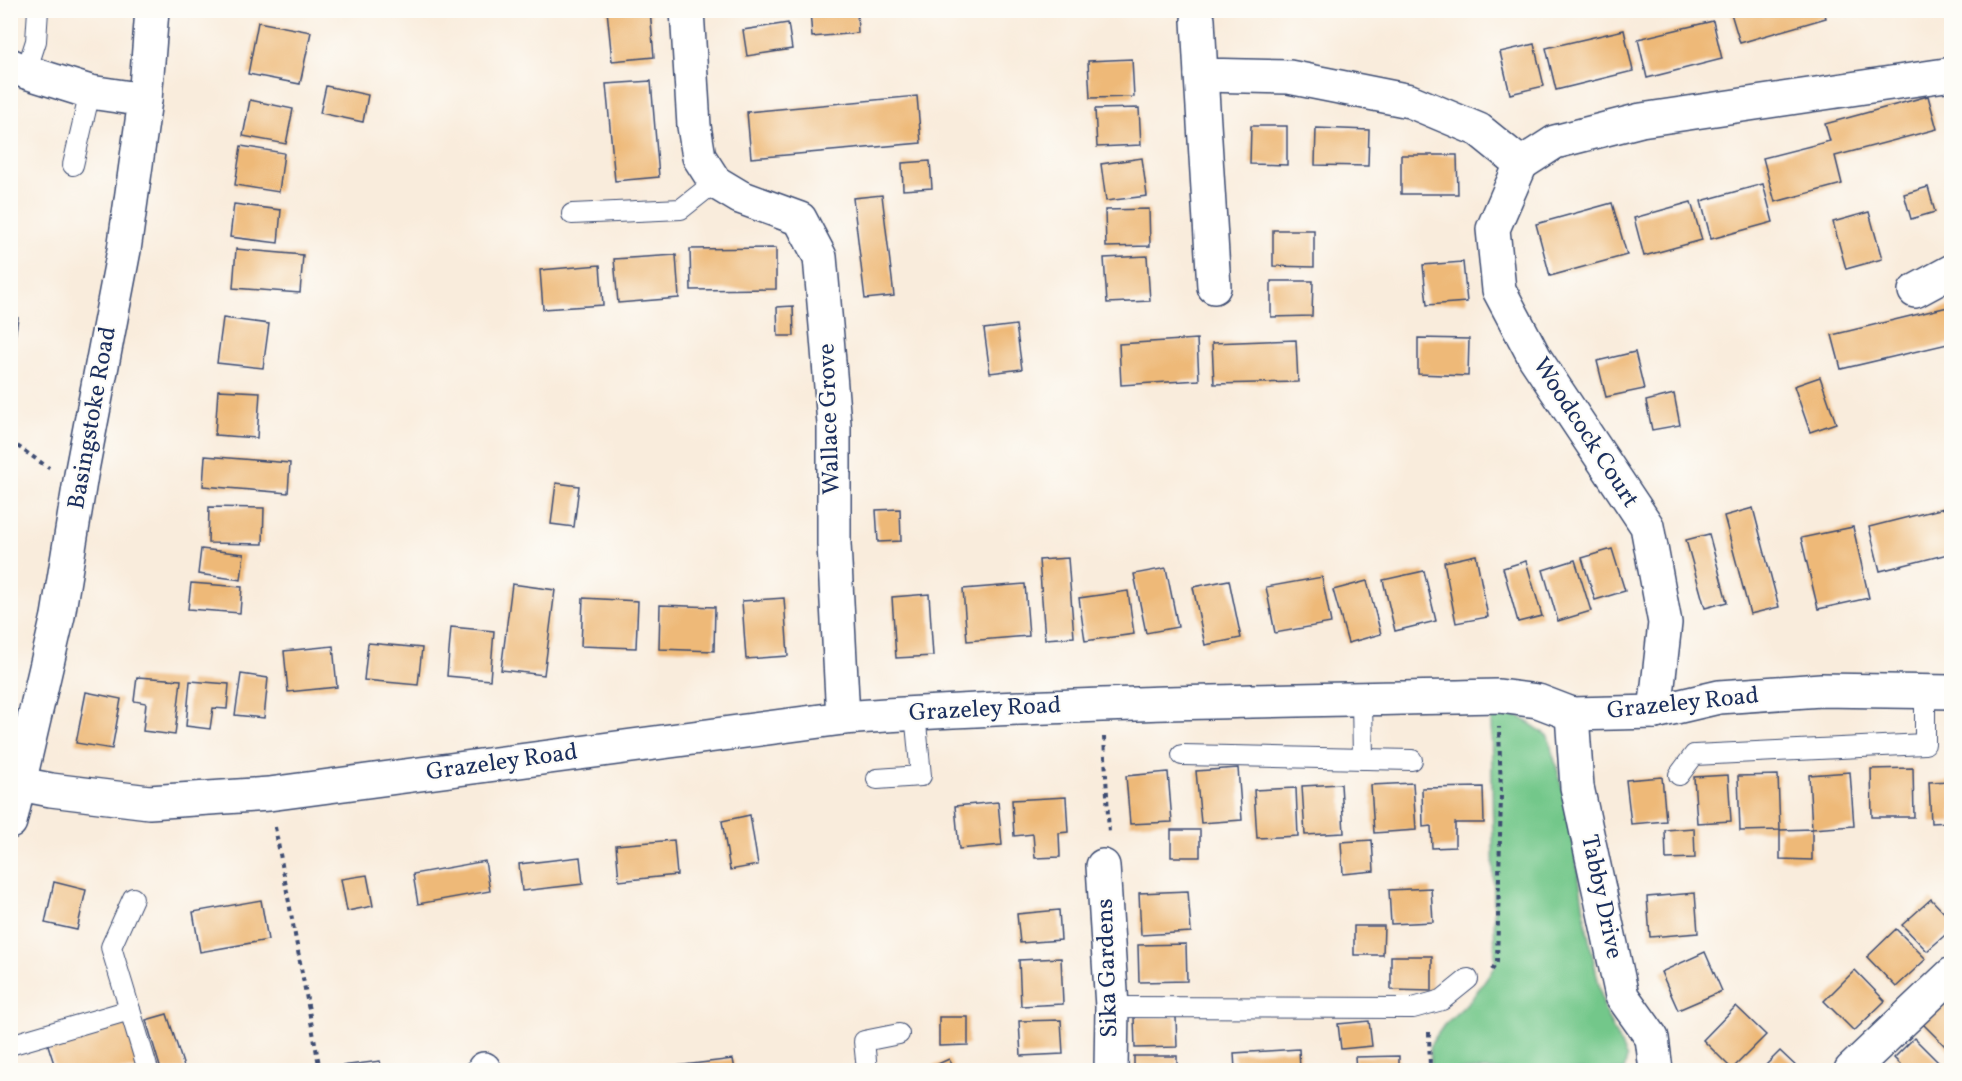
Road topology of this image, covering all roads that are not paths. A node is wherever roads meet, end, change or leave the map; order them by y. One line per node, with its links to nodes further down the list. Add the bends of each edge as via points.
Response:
1 (38, 10): 5 (lane, via 36,41)
2 (152, 10): 9 (street, Basingstoke Road)
3 (687, 10): 12 (street, Wallace Grove, via 699,157)
4 (1198, 20): 7 (street)
5 (18, 68): 8 (street)
6 (1952, 74): 10 (street, via 1641,120 1555,142)
7 (1201, 75): 10 (street, via 1289,77 1410,101 1479,130); 15 (street)
8 (90, 92): 9 (street); 11 (lane)
9 (145, 100): 28 (street, Basingstoke Road, via 124,250 58,616)
10 (1521, 164): 20 (street, Woodcock Court, via 1493,230 1499,290 1535,358 1647,526 1665,623)
11 (73, 165)
12 (715, 182): 13 (lane, via 681,209); 22 (street, Wallace Grove, via 740,197 800,219 820,257 834,424 834,544)
13 (572, 214)
14 (1952, 271): 16 (street)
15 (1214, 287)
16 (1915, 291)
17 (1938, 691): 20 (street, Grazeley Road, via 1821,690 1719,697); 26 (lane, via 1925,744 1694,755)
18 (1362, 699): 19 (street, Grazeley Road); 21 (street, Grazeley Road, via 1499,696 1538,701); 24 (lane)
19 (915, 712): 22 (street, Grazeley Road); 27 (lane, via 921,776)
20 (1655, 712): 21 (street, Grazeley Road)
21 (1572, 714): 38 (street, Tabby Drive, via 1577,787 1623,996 1652,1038)
22 (843, 718): 28 (street, Grazeley Road, via 269,794 149,802)
23 (1182, 755): 24 (lane)
24 (1364, 759): 25 (lane)
25 (1412, 760)
26 (1679, 775)
27 (877, 779)
28 (20, 784): 29 (street, Basingstoke Road)
29 (10, 822)
30 (1103, 866): 34 (street, Sika Gardens)
31 (133, 898): 35 (lane, via 111,947)
32 (1952, 974): 42 (street)
33 (1468, 979): 34 (lane, via 1442,1000 1413,1008)
34 (1112, 1007): 41 (street, Sika Gardens)
35 (130, 1010): 37 (lane); 39 (lane)
36 (899, 1034): 40 (lane, via 864,1041)
37 (10, 1045)
38 (1657, 1070)
39 (148, 1071)
40 (867, 1071)
41 (1111, 1071)
42 (1851, 1071)

